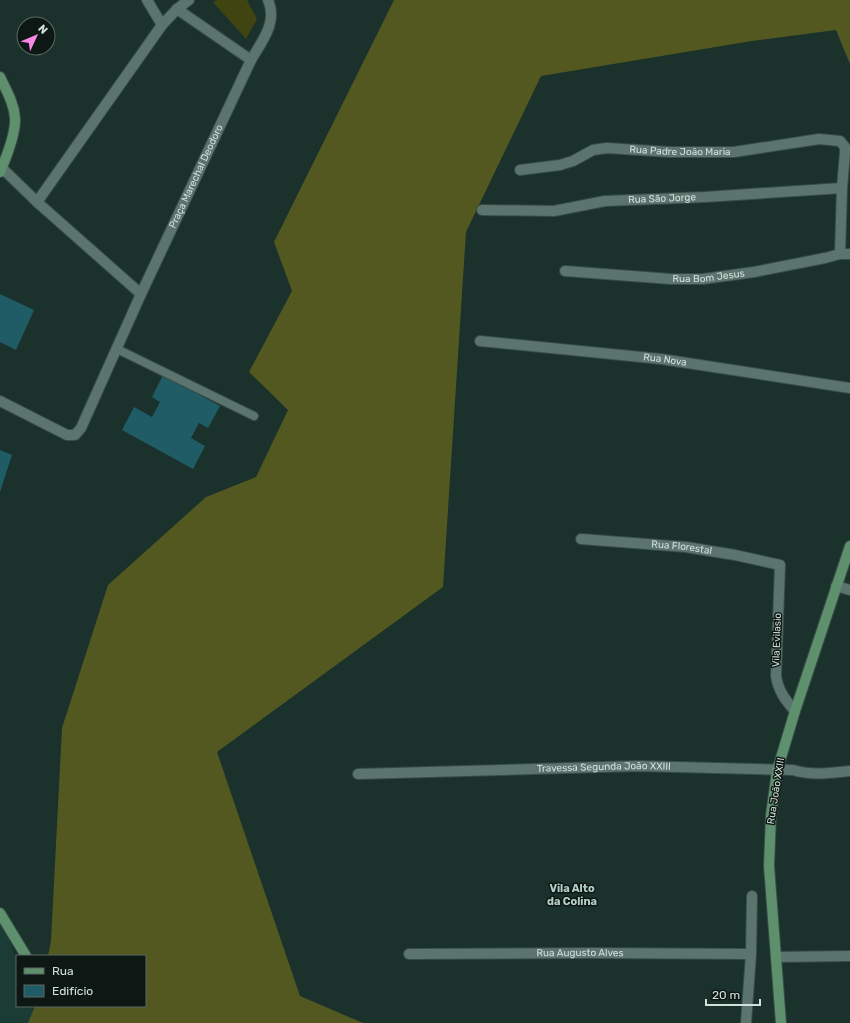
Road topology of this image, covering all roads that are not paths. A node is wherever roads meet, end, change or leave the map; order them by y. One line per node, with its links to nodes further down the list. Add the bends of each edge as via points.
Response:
1 (147, 0): 5 (street)
2 (189, 0): 4 (street)
3 (268, 0): 6 (street, Praça Marechal Deodoro, via 271,7 271,22)
4 (178, 9): 5 (street); 6 (street)
5 (162, 25): 11 (street)
6 (251, 60): 16 (street, Praça Marechal Deodoro)
7 (0, 77): 8 (main road, via 10,98 15,118 15,129)
8 (1, 170): 11 (street)
9 (520, 170): 10 (street, Rua Padre João Maria, via 560,165 593,150 607,148 670,152 734,152 819,139 836,140 845,147)
10 (842, 188): 12 (street); 13 (street, Rua São Jorge, via 605,201 554,211)
11 (37, 202): 16 (street)
12 (846, 206): 14 (street)
13 (482, 210)
14 (845, 254): 15 (street, Rua Bom Jesus, via 703,279)
15 (565, 271)
16 (141, 294): 18 (street, Praça Marechal Deodoro)
17 (480, 341): 19 (street, Rua Nova, via 661,359)
18 (117, 349): 20 (street, Praça Marechal Deodoro, via 81,428 74,435 67,435); 21 (lane)
19 (850, 388)
20 (0, 401)
21 (254, 416)
22 (581, 539): 24 (street, Rua Florestal, via 686,547)
23 (850, 546): 25 (main road, Rua João XXIII)
24 (780, 565): 27 (street, Vila Evilasio, via 776,676 780,692)
25 (836, 586): 26 (street); 27 (main road, Rua João XXIII)
26 (850, 590)
27 (795, 711): 28 (main road, Rua João XXIII)
28 (777, 771): 29 (street, Travessa Segunda João XXIII, via 793,770 820,775); 30 (street, Travessa Segunda João XXIII, via 638,766); 36 (main road, Rua João XXIII, via 770,815 769,866)
29 (850, 771)
30 (358, 774)
31 (752, 896): 34 (street)
32 (0, 913): 35 (main road)
33 (410, 954): 34 (street, Rua Augusto Alves)
34 (750, 954): 38 (street)
35 (25, 955)
36 (776, 956): 37 (street); 39 (main road, Rua João XXIII)
37 (850, 956)
38 (746, 1023)
39 (781, 1023)

